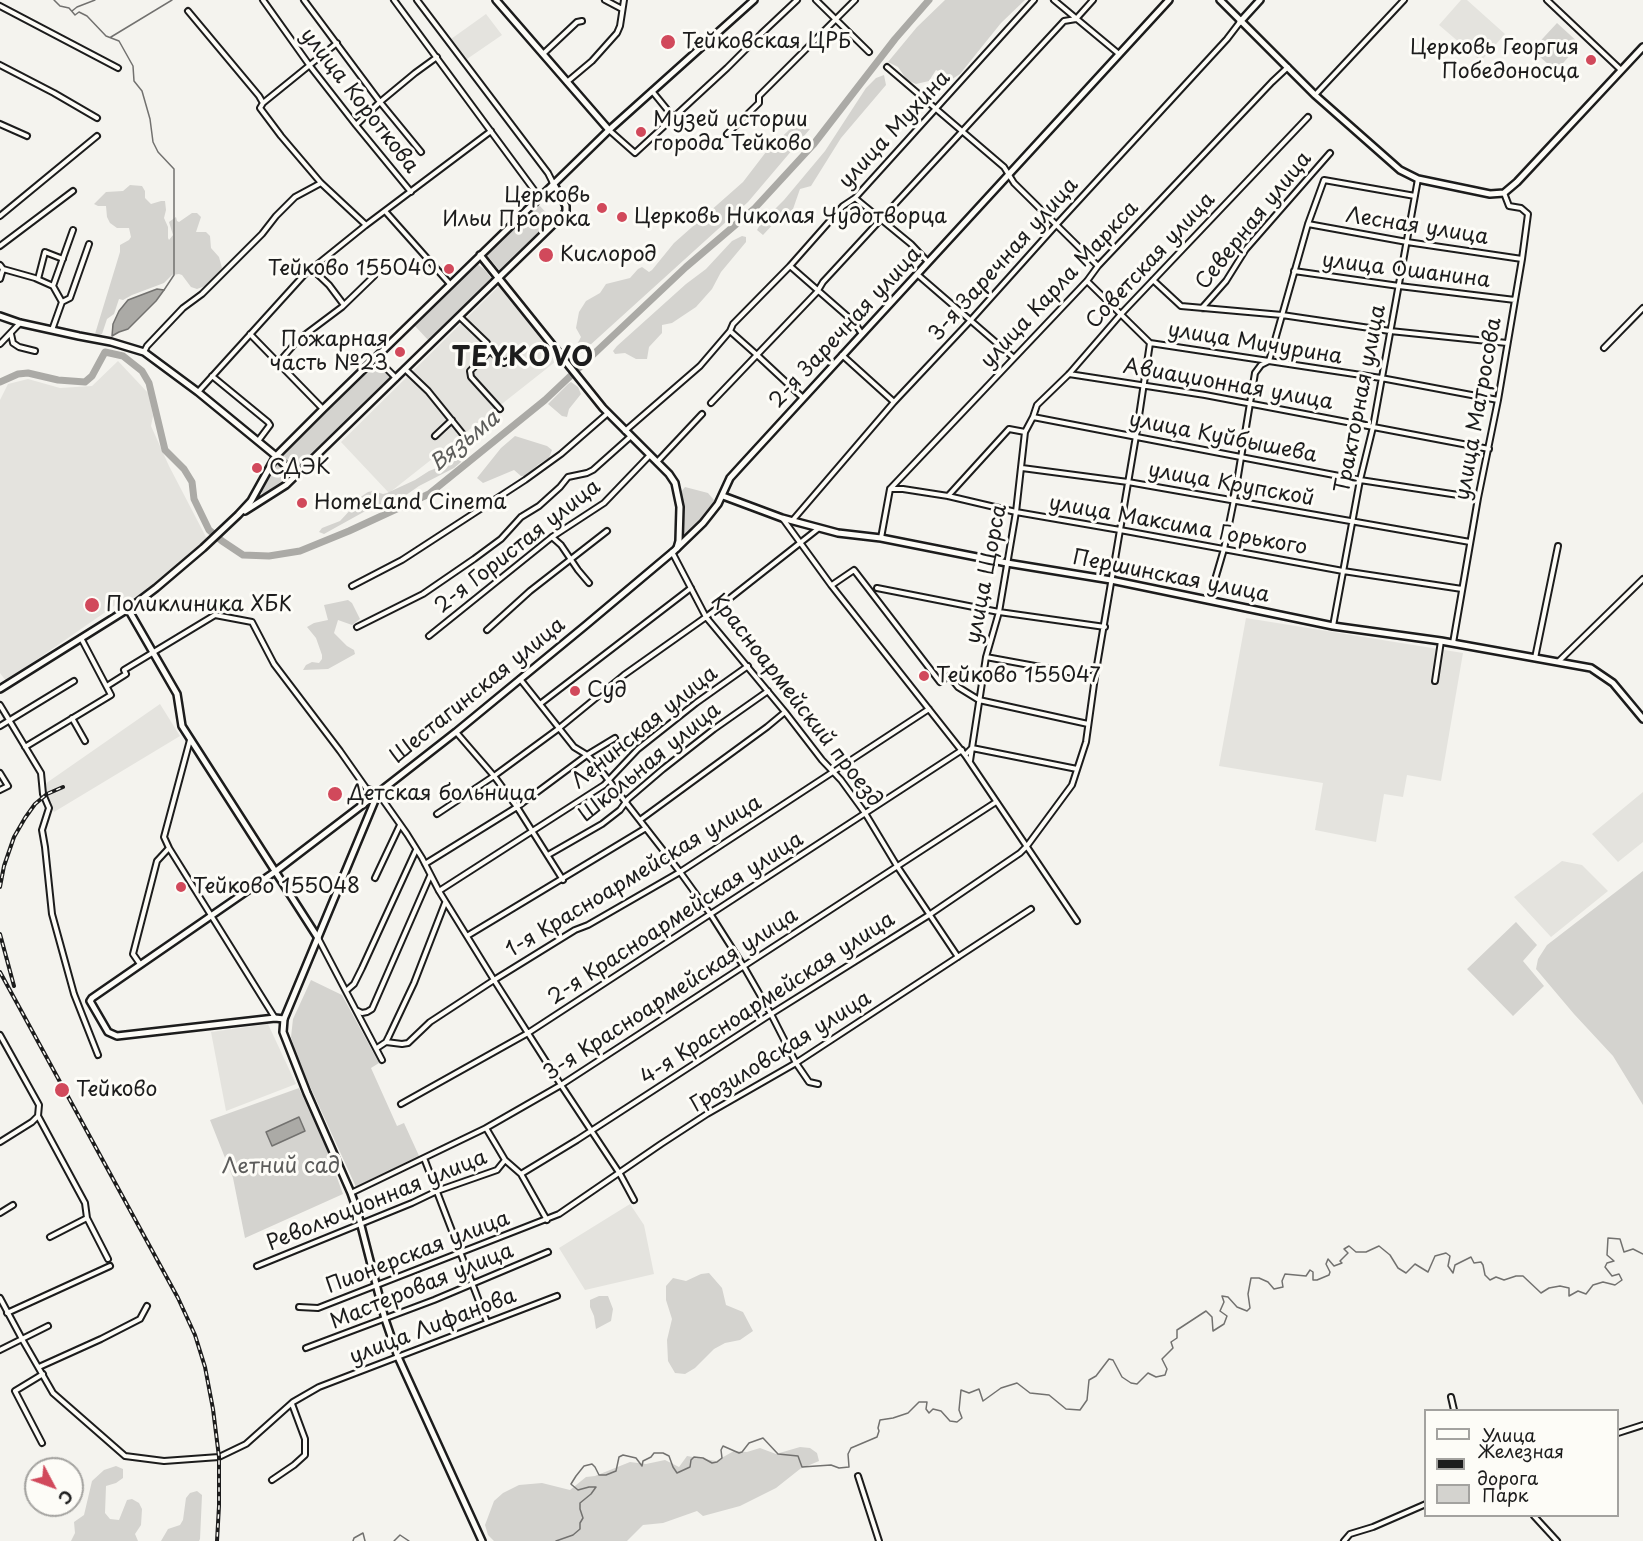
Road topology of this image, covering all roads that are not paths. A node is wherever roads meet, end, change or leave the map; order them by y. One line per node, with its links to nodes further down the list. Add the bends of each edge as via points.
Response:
1 (263, 0): 34 (street, улица Короткова)
2 (304, 0): 27 (street)
3 (394, 0): 32 (street)
4 (417, 0): 61 (street)
5 (496, 0): 30 (street)
6 (605, 0): 21 (street)
7 (624, 0): 21 (street)
8 (754, 0): 40 (street)
9 (797, 0): 47 (street)
10 (816, 0): 23 (street)
11 (855, 0): 23 (street)
12 (1034, 0): 44 (street, улица Мухина)
13 (1054, 0): 24 (street)
14 (1093, 0): 24 (street)
15 (1168, 0): 31 (street, 2-я Заречная улица)
16 (1220, 0): 26 (street)
17 (1260, 0): 26 (street)
18 (1404, 0): 41 (street)
19 (1546, 0): 38 (street)
20 (0, 6): 37 (street)
21 (622, 9): 39 (street, via 620,27 611,41)
22 (188, 11): 43 (street, via 259,96)
23 (835, 18): 29 (street); 53 (street)
24 (1076, 19): 31 (street); 52 (street, via 1064,21)
25 (582, 21): 30 (street)
26 (1240, 22): 36 (street); 71 (street, 3-я Заречная улица)
27 (337, 43): 34 (street); 42 (street)
28 (1643, 47): 38 (street)
29 (870, 52)
30 (543, 54): 39 (street)
31 (1119, 54): 58 (street, 2-я Заречная улица)
32 (437, 57): 42 (street); 51 (street)
33 (0, 65): 46 (street)
34 (310, 66): 43 (street); 49 (street, улица Короткова)
35 (887, 67): 44 (street)
36 (1288, 67): 41 (street); 83 (street, улица Карла Маркса)
37 (118, 68)
38 (1621, 70): 64 (street)
39 (567, 82): 50 (street)
40 (652, 92): 47 (street); 50 (street)
41 (1315, 94): 59 (street, via 1401,170)
42 (380, 102): 49 (street); 56 (street)
43 (261, 105): 60 (street, via 281,136)
44 (936, 109): 52 (street); 67 (street, улица Мухина)
45 (1308, 117): 92 (street, Советская улица)
46 (97, 118)
47 (674, 118): 50 (street, via 635,153)
48 (0, 124): 54 (street)
49 (356, 125): 63 (street, улица Короткова)
50 (609, 130): 61 (street)
51 (491, 131): 63 (street); 66 (street)
52 (963, 131): 58 (street); 70 (street)
53 (727, 134)
54 (27, 135)
55 (97, 136): 69 (street)
56 (421, 152)
57 (1330, 153): 101 (street, Северная улица, via 1246,249 1226,281)
58 (1008, 175): 71 (street); 81 (street, 2-я Заречная улица)
59 (1418, 179): 64 (street, via 1490,194); 65 (street, Тракторная улица)
60 (321, 183): 73 (street); 121 (street, via 295,197)
61 (553, 183): 66 (street); 89 (street, via 567,209)
62 (73, 191): 77 (street)
63 (411, 192): 68 (street)
64 (1504, 193): 80 (street, улица Матросова, via 1509,206 1528,214)
65 (1415, 196): 72 (street, via 1324,180); 75 (street, Тракторная улица)
66 (540, 198): 78 (street)
67 (855, 198): 70 (street); 82 (street, улица Мухина, via 843,206)
68 (385, 211): 73 (street); 94 (street)
69 (0, 216)
70 (882, 220): 81 (street); 97 (street)
71 (1057, 224): 83 (street); 107 (street, 3-я Заречная улица)
72 (1308, 224): 75 (street, Лесная улица); 86 (street)
73 (366, 225): 85 (street)
74 (74, 230): 79 (street)
75 (1406, 242): 80 (street, Лесная улица); 96 (street, Тракторная улица)
76 (89, 244): 99 (street, via 70,298)
77 (0, 246)
78 (480, 255): 89 (street); 94 (street)
79 (63, 259): 91 (street, via 45,252); 95 (street)
80 (1522, 259): 98 (street, улица Матросова)
81 (929, 263): 87 (street, 2-я Заречная улица)
82 (790, 266): 97 (street); 110 (street, улица Мухина)
83 (1098, 266): 93 (street, улица Карла Маркса)
84 (2, 267): 90 (street); 91 (street)
85 (312, 269): 100 (street); 113 (street)
86 (1294, 271): 96 (street, улица Ошанина); 104 (street)
87 (918, 275): 107 (street); 114 (street, 2-я Заречная улица)
88 (374, 276): 100 (street)
89 (499, 278): 106 (street); 143 (street)
90 (0, 279)
91 (38, 279): 95 (street)
92 (1153, 280): 101 (street, via 1181,306); 103 (street, Советская улица)
93 (1087, 282): 103 (street); 126 (street, улица Карла Маркса)
94 (450, 284): 125 (street)
95 (53, 286): 99 (street)
96 (1399, 286): 98 (street, улица Ошанина); 111 (street, Тракторная улица)
97 (817, 292): 114 (street, via 854,322); 123 (street)
98 (1515, 300): 116 (street, улица Матросова)
99 (62, 302): 109 (street)
100 (344, 305): 128 (street, via 298,340)
101 (1202, 308): 104 (street)
102 (1643, 308): 118 (street)
103 (1121, 314): 115 (street); 130 (street, Советская улица)
104 (1282, 315): 111 (street); 127 (street)
105 (0, 316): 108 (street)
106 (460, 316): 120 (street, via 488,343); 129 (street)
107 (970, 321): 126 (street); 138 (street, 3-я Заречная улица)
108 (20, 323): 109 (street); 112 (street)
109 (52, 330): 121 (street)
110 (730, 331): 123 (street); 148 (street, улица Мухина, via 700,366)
111 (1390, 331): 116 (street); 133 (street, Тракторная улица)
112 (11, 334): 117 (street); 119 (street, via 13,343)
113 (250, 334): 128 (street); 131 (street)
114 (861, 334): 124 (street, 2-я Заречная улица)
115 (1150, 343): 127 (street, улица Мичурина); 134 (street, 4-я Красноармейская улица)
116 (1507, 343): 137 (street, улица Матросова)
117 (0, 344)
118 (1604, 348)
119 (35, 351)
120 (489, 351): 122 (street, via 504,363); 142 (street, via 470,371 471,377)
121 (144, 352): 135 (street)
122 (519, 355)
123 (757, 355): 136 (street); 139 (street)
124 (842, 355): 136 (street, 2-я Заречная улица); 138 (street)
125 (376, 357): 132 (street); 141 (street)
126 (1014, 358): 164 (street, улица Карла Маркса)
127 (1269, 361): 133 (street, улица Мичурина); 140 (street, via 1255,373)
128 (279, 362): 141 (street)
129 (405, 369): 132 (street); 146 (street)
130 (1069, 374): 134 (street, Авиационная улица); 145 (street, Советская улица, via 1036,405)
131 (212, 376): 135 (street); 154 (street, via 268,422 270,425)
132 (396, 378): 161 (street)
133 (1381, 378): 137 (street, улица Мичурина); 147 (street, Тракторная улица)
134 (1145, 385): 140 (street, Авиационная улица); 151 (street, 4-я Красноармейская улица)
135 (198, 392): 154 (street)
136 (803, 398): 166 (street, 2-я Заречная улица, via 730,478)
137 (1498, 400): 155 (street, улица Матросова)
138 (894, 402): 174 (street, 3-я Заречная улица)
139 (711, 403)
140 (1251, 403): 147 (street, Авиационная улица); 158 (street)
141 (323, 409): 157 (street)
142 (500, 409)
143 (608, 413): 148 (street); 195 (street, via 525,480 402,560)
144 (702, 414): 159 (street)
145 (1033, 417): 149 (street, Советская улица); 151 (street, улица Куйбышева)
146 (452, 420): 150 (street); 153 (street)
147 (1373, 427): 155 (street, Авиационная улица); 162 (street, Тракторная улица)
148 (624, 431): 152 (street)
149 (1025, 432): 160 (street, улица Щорса); 167 (street, via 1009,429)
150 (435, 436)
151 (1136, 436): 158 (street, улица Куйбышева); 163 (street, 4-я Красноармейская улица)
152 (630, 437): 156 (street); 204 (street, via 593,470 568,477 474,559 423,594)
153 (466, 438)
154 (258, 441): 157 (street)
155 (1489, 449): 168 (street, улица Матросова)
156 (650, 455): 159 (street); 180 (street, 2-я Гористая улица, via 604,503)
157 (276, 456): 161 (street, via 293,473); 165 (street)
158 (1242, 458): 162 (street, улица Куйбышева); 169 (street)
159 (657, 462): 179 (street, via 675,483)
160 (1022, 468): 163 (street, улица Крупской); 171 (street, улица Щорса)
161 (292, 480): 170 (street)
162 (1360, 480): 168 (street, улица Куйбышева); 175 (street, Тракторная улица)
163 (1128, 482): 169 (street, улица Крупской); 177 (street, 4-я Красноармейская улица)
164 (890, 489): 167 (street, улица Максима Горького); 182 (street)
165 (255, 495): 170 (street); 172 (street)
166 (723, 496): 173 (street, Першинская улица); 181 (street, Шестагинская улица)
167 (948, 496): 171 (street, улица Максима Горького)
168 (1478, 498): 183 (street, улица Матросова)
169 (1234, 500): 175 (street, улица Крупской); 186 (street)
170 (263, 501): 172 (street)
171 (1016, 512): 177 (street, улица Максима Горького); 189 (street, улица Щорса)
172 (238, 515): 200 (street)
173 (782, 518): 174 (street, Першинская улица); 184 (street)
174 (792, 521): 176 (street, Першинская улица)
175 (1352, 523): 183 (street, улица Крупской); 190 (street, Тракторная улица)
176 (819, 528): 182 (street, Першинская улица); 184 (street)
177 (1120, 530): 186 (street, улица Максима Горького); 192 (street, 4-я Красноармейская улица)
178 (607, 531): 188 (street)
179 (680, 531): 181 (street); 187 (street)
180 (552, 537): 188 (street); 207 (street, 2-я Гористая улица)
181 (687, 538): 187 (street, Шестагинская улица)
182 (881, 538): 189 (street, Першинская улица)
183 (1470, 542): 198 (street, улица Матросова)
184 (800, 543): 194 (street); 202 (street)
185 (1558, 546): 213 (street)
186 (1224, 549): 190 (street, улица Максима Горького); 199 (street)
187 (675, 550): 196 (street, Красноармейский проезд); 217 (street, Шестагинская улица)
188 (570, 560): 193 (street); 206 (street)
189 (1007, 562): 192 (street, Першинская улица); 201 (street, улица Щорса)
190 (1343, 572): 198 (street, улица Максима Горького); 203 (street, Тракторная улица)
191 (1643, 579): 214 (street)
192 (1111, 580): 199 (street, Першинская улица); 205 (street, 4-я Красноармейская улица)
193 (589, 583)
194 (831, 585): 223 (street, via 854,570 940,682 948,676); 226 (street)
195 (352, 586)
196 (691, 588): 202 (street, Красноармейский проезд); 224 (street)
197 (877, 588): 201 (street)
198 (1462, 590): 210 (street, улица Матросова)
199 (1209, 601): 203 (street, Першинская улица)
200 (128, 609): 208 (street); 211 (street)
201 (999, 612): 205 (street); 212 (street, улица Щорса)
202 (706, 617): 215 (street, Красноармейский проезд); 233 (street, via 624,675)
203 (1333, 626): 209 (street, Першинская улица)
204 (357, 627)
205 (1105, 627): 216 (street, 4-я Красноармейская улица)
206 (487, 630)
207 (429, 636)
208 (81, 637): 220 (street); 221 (street)
209 (1441, 641): 210 (street, Першинская улица); 219 (street)
210 (1453, 643): 213 (street, Першинская улица)
211 (153, 652): 220 (street); 236 (street, via 177,694 182,726); 250 (street, via 215,615 252,622 274,664 366,788)
212 (986, 657): 216 (street); 223 (street, улица Щорса)
213 (1535, 658): 214 (street, Першинская улица)
214 (1558, 663): 229 (street, Першинская улица, via 1591,668 1613,683)
215 (748, 666): 222 (street, Красноармейский проезд); 248 (street, Ленинская улица, via 663,728)
216 (1095, 677): 231 (street, 4-я Красноармейская улица)
217 (520, 679): 224 (street); 234 (street, Шестагинская улица)
218 (74, 681): 230 (street)
219 (1435, 681)
220 (107, 686): 228 (street, via 111,695)
221 (0, 689)
222 (768, 690): 227 (street, Красноармейский проезд); 251 (street, Школьная улица)
223 (979, 700): 231 (street); 239 (street, улица Щорса)
224 (540, 704): 233 (street)
225 (0, 705): 230 (street)
226 (929, 710): 240 (street); 245 (street, 1-я Красноармейская улица)
227 (786, 712): 245 (street, Красноармейский проезд); 256 (street)
228 (72, 718): 237 (street); 238 (street)
229 (1643, 719)
230 (9, 720): 232 (street); 238 (street)
231 (1088, 724): 244 (street, 4-я Красноармейская улица)
232 (0, 726)
233 (558, 729): 241 (street); 247 (street)
234 (456, 732): 247 (street); 250 (street, Шестагинская улица)
235 (615, 738): 241 (street)
236 (190, 739): 261 (street, via 164,837); 266 (street)
237 (85, 741)
238 (25, 747): 293 (street, via 41,773 49,808 42,830 52,914 74,994)
239 (972, 748): 242 (street); 243 (street, улица Щорса); 244 (street)
240 (962, 750): 242 (street); 254 (street, 2-я Красноармейская улица)
241 (587, 755): 248 (street); 253 (street)
242 (965, 755): 243 (street)
243 (970, 762): 252 (street)
244 (1077, 769): 260 (street, 4-я Красноармейская улица, via 1072,785)
245 (833, 772): 254 (street, Красноармейский проезд); 267 (street, 1-я Красноармейская улица)
246 (0, 773): 249 (street, via 8,786)
247 (494, 776): 253 (street); 255 (street)
248 (608, 780): 251 (street); 259 (street, Ленинская улица)
249 (0, 790)
250 (378, 793): 257 (street); 266 (street); 279 (street, Шестагинская улица)
251 (626, 802): 256 (street); 263 (street, Школьная улица, via 602,824)
252 (996, 802): 260 (street); 265 (street, 3-я Красноармейская улица)
253 (517, 807): 259 (street); 264 (street)
254 (865, 813): 265 (street, Красноармейский проезд); 274 (street, 2-я Красноармейская улица)
255 (437, 814)
256 (640, 820): 258 (street)
257 (400, 825): 262 (street); 269 (street)
258 (646, 828): 267 (street); 270 (street)
259 (533, 831): 263 (street); 271 (street, Ленинская улица)
260 (1027, 846): 275 (street, 4-я Красноармейская улица); 277 (street)
261 (169, 848): 276 (street); 281 (street, via 157,861 133,954)
262 (417, 849): 264 (street); 284 (street, via 362,968)
263 (548, 855): 270 (street)
264 (425, 864): 268 (street)
265 (897, 866): 275 (street, Красноармейский проезд); 282 (street, 3-я Красноармейская улица)
266 (276, 871): 276 (street); 279 (street)
267 (680, 872): 274 (street); 283 (street, 1-я Красноармейская улица)
268 (430, 876): 271 (street); 285 (street, via 372,1009 362,1013)
269 (375, 878)
270 (563, 880): 278 (street)
271 (439, 891): 272 (street)
272 (446, 902): 278 (street); 291 (street)
273 (1031, 909): 280 (street, Грозиловская улица)
274 (711, 915): 282 (street); 289 (street, 2-я Красноармейская улица)
275 (929, 915): 280 (street, Красноармейский проезд); 286 (street, 4-я Красноармейская улица)
276 (211, 916): 281 (street); 287 (street)
277 (1077, 921)
278 (467, 936): 283 (street)
279 (318, 938): 284 (street); 288 (street, Шестагинская улица)
280 (958, 957): 295 (street, Грозиловская улица)
281 (141, 964): 287 (street, via 90,1003 108,1032 117,1036)
282 (744, 967): 286 (street); 297 (street, 3-я Красноармейская улица)
283 (494, 980): 289 (street); 291 (street, 1-я Красноармейская улица, via 430,1022 408,1043)
284 (346, 991): 285 (street)
285 (356, 1010): 292 (street)
286 (771, 1014): 295 (street); 301 (street, 4-я Красноармейская улица)
287 (275, 1018): 288 (street)
288 (284, 1019): 308 (street, via 289,1051)
289 (528, 1033): 297 (street); 298 (street, 2-я Красноармейская улица)
290 (0, 1035): 299 (street, via 39,1106)
291 (386, 1042): 292 (street)
292 (376, 1048): 294 (street)
293 (98, 1055)
294 (382, 1060)
295 (796, 1063): 296 (street, via 809,1082); 306 (street, Грозиловская улица, via 707,1114)
296 (818, 1084)
297 (561, 1085): 300 (street, 3-я Красноармейская улица); 301 (street)
298 (401, 1104)
299 (38, 1116): 302 (street); 312 (street, via 85,1203)
300 (486, 1128): 303 (street, 3-я Красноармейская улица); 304 (street)
301 (591, 1131): 305 (street, 4-я Красноармейская улица); 306 (street)
302 (0, 1142)
303 (424, 1158): 307 (street); 308 (street, 3-я Красноармейская улица)
304 (505, 1160): 305 (street); 307 (street, Революционная улица, via 497,1170)
305 (521, 1174): 313 (street)
306 (620, 1174): 309 (street); 313 (street, Грозиловская улица)
307 (437, 1191): 314 (street, Революционная улица); 316 (street)
308 (351, 1193): 314 (street)
309 (634, 1200)
310 (13, 1205): 311 (street)
311 (0, 1213)
312 (87, 1218): 315 (street); 318 (street)
313 (547, 1220): 316 (street, Пионерская улица)
314 (361, 1224): 320 (street, Революционная улица); 322 (street)
315 (50, 1238)
316 (461, 1251): 321 (street); 322 (street, Пионерская улица)
317 (548, 1252): 321 (street, Мастеровая улица)
318 (108, 1259)
319 (110, 1266): 327 (street)
320 (257, 1266)
321 (473, 1283): 328 (street, Мастеровая улица); 329 (street)
322 (376, 1286): 326 (street, Пионерская улица, via 318,1308); 328 (street)
323 (557, 1296): 329 (street, улица Лифанова)
324 (0, 1298): 327 (street, улица Лифанова)
325 (147, 1306): 335 (street, via 140,1319)
326 (299, 1307)
327 (7, 1313): 331 (street, улица Лифанова)
328 (385, 1319): 332 (street, Мастеровая улица); 334 (street)
329 (487, 1322): 334 (street, улица Лифанова)
330 (48, 1326): 331 (street)
331 (22, 1339): 333 (street); 335 (street, улица Лифанова)
332 (306, 1348)
333 (0, 1350)
334 (398, 1357): 338 (street, улица Лифанова, via 319,1387); 347 (street)
335 (39, 1367): 336 (street, улица Лифанова)
336 (43, 1374): 338 (street, улица Лифанова, via 53,1393 125,1456 164,1461 219,1457 246,1444); 342 (street, via 15,1391)
337 (1451, 1397): 339 (street)
338 (292, 1403): 344 (street, via 305,1440 305,1455)
339 (1454, 1409)
340 (1643, 1425): 341 (street)
341 (1619, 1432)
342 (42, 1443)
343 (858, 1476): 348 (street)
344 (272, 1480)
345 (1424, 1504): 349 (street, via 1350,1534)
346 (1536, 1517): 350 (street)
347 (482, 1541)
348 (879, 1541)
349 (1344, 1541)
350 (1557, 1541)

